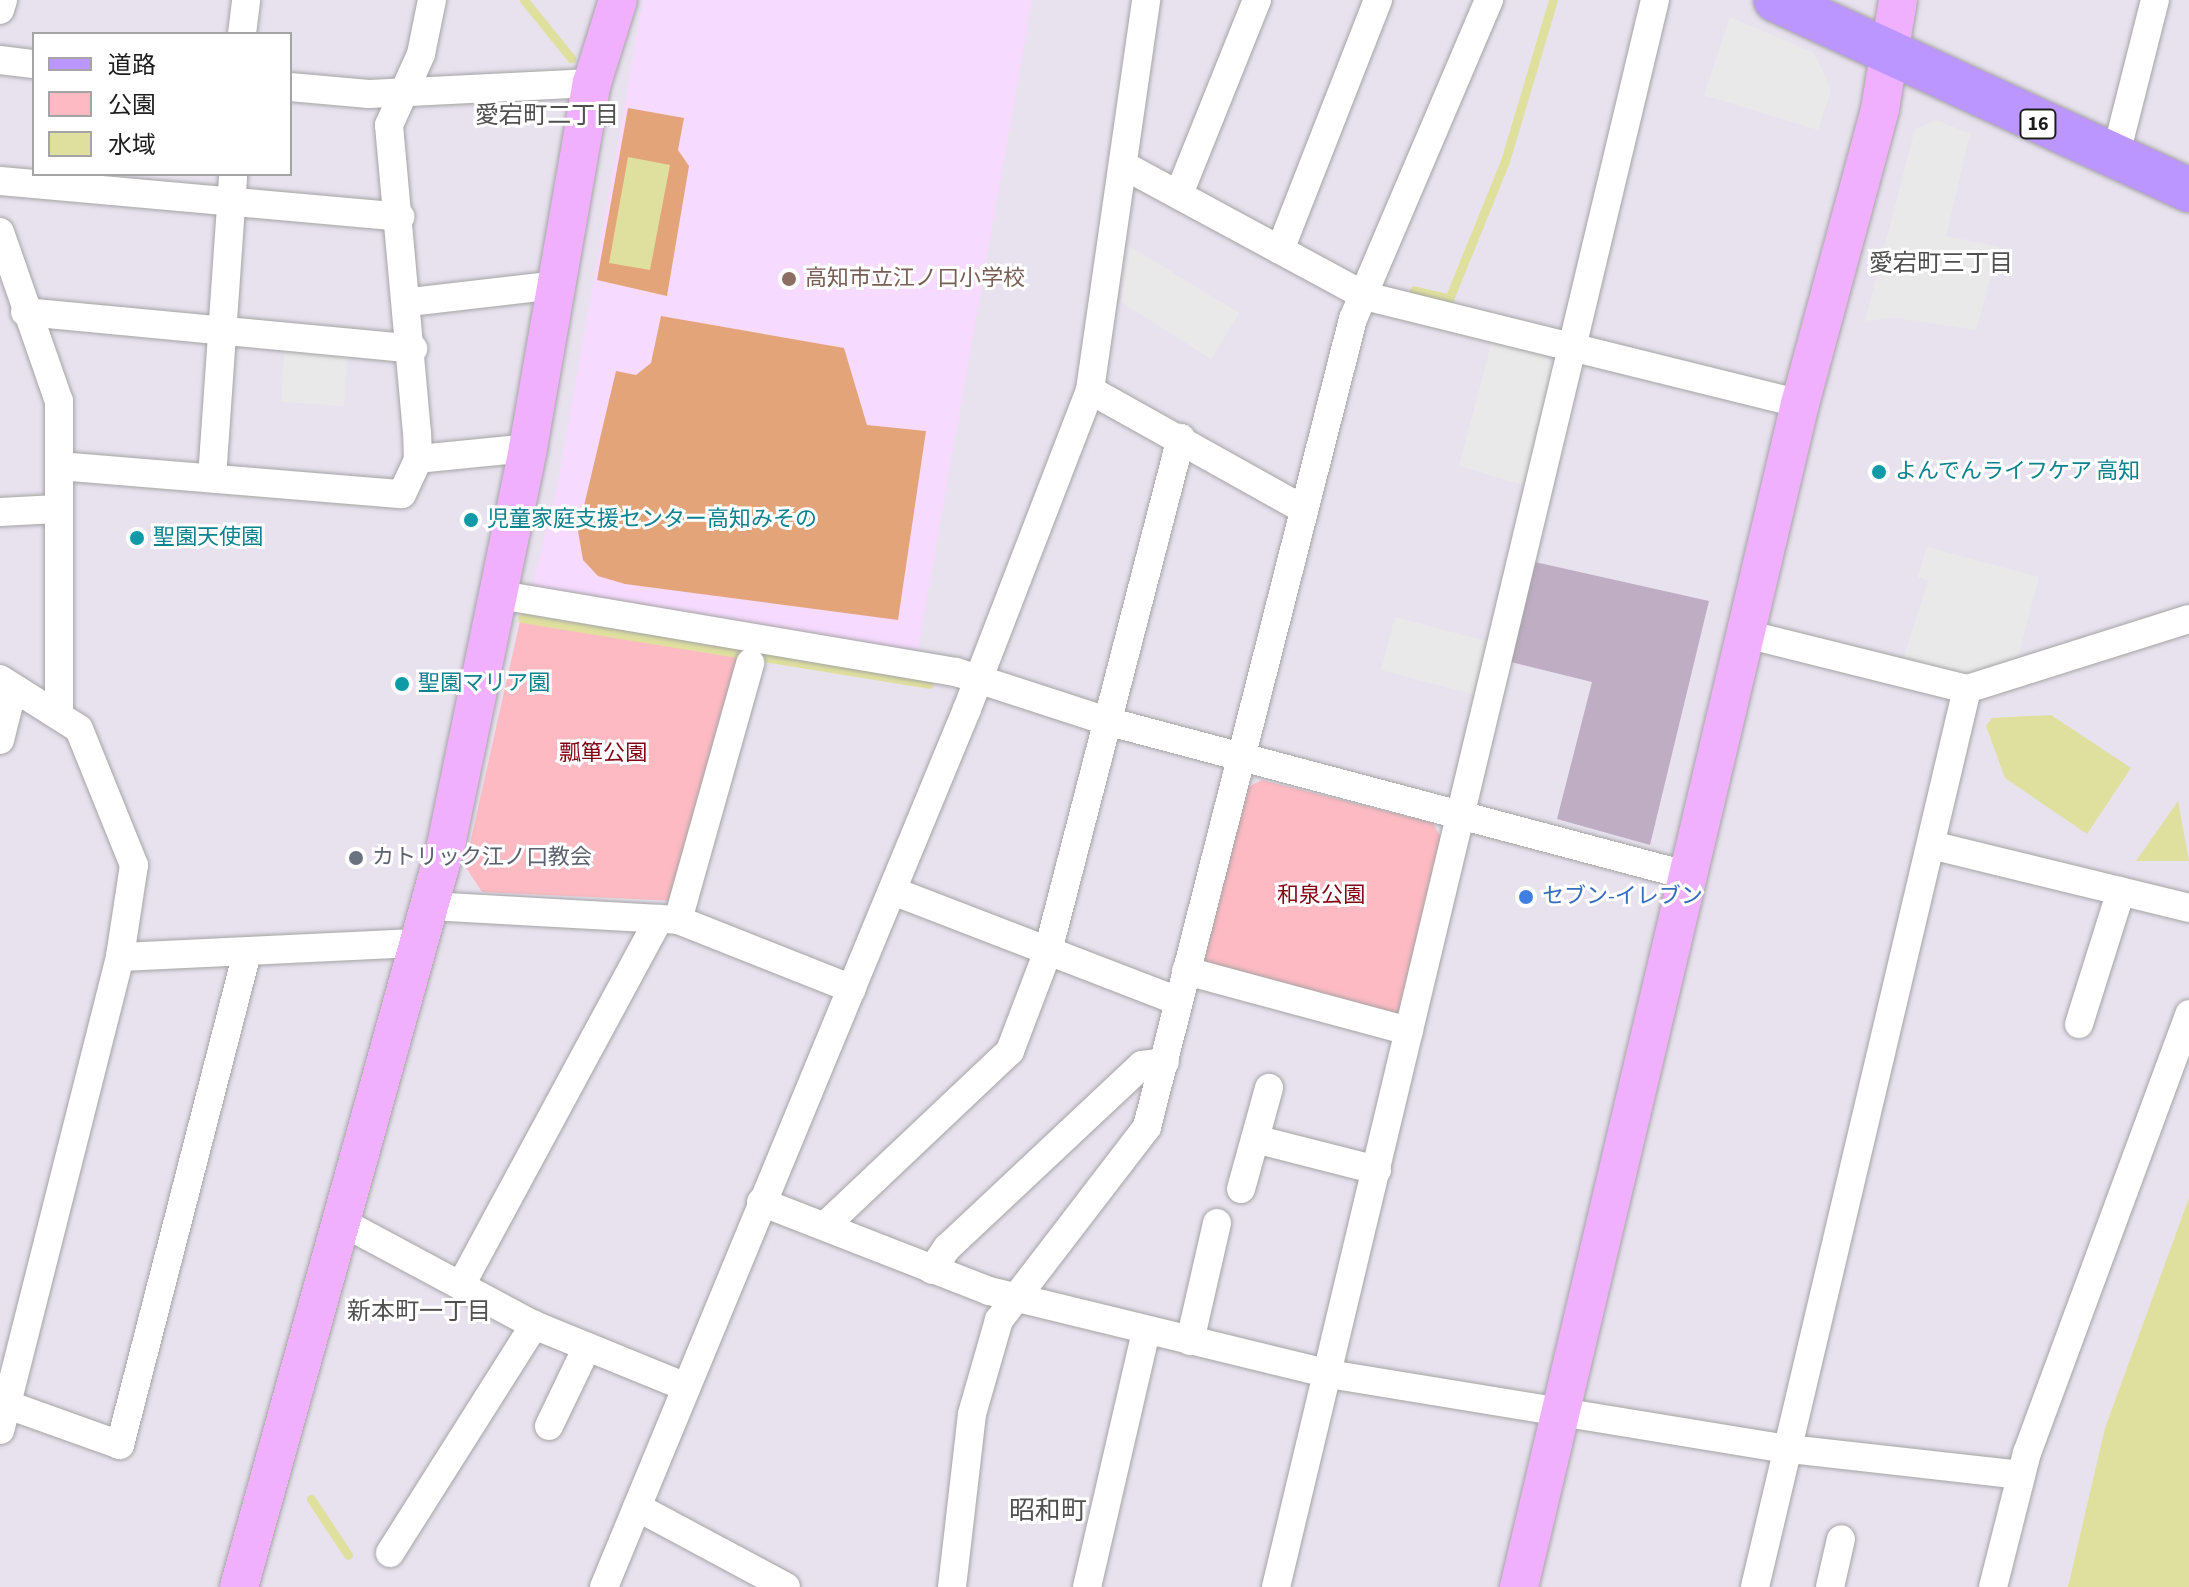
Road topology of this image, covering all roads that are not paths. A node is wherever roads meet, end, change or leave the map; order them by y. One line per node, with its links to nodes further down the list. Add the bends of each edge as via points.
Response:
1 (3, 0): 13 (street)
2 (246, 0): 14 (street)
3 (432, 0): 20 (street, via 421,54)
4 (618, 0): 18 (street)
5 (1144, 0): 22 (street)
6 (1257, 0): 26 (street)
7 (1378, 0): 29 (street)
8 (1489, 0): 32 (street)
9 (1655, 0): 36 (street)
10 (1776, 0): 15 (main road, 16)
11 (1898, 0): 15 (street)
12 (2155, 0): 21 (street)
13 (0, 10)
14 (242, 32)
15 (1888, 53): 21 (main road, 16); 39 (street)
16 (0, 60): 17 (street)
17 (32, 64)
18 (592, 83): 20 (street); 31 (street)
19 (292, 87): 20 (street)
20 (402, 93): 27 (street, via 389,125)
21 (2115, 158): 25 (main road, 16)
22 (1123, 165): 26 (street); 38 (street)
23 (0, 181): 24 (street)
24 (233, 187): 27 (street); 35 (street)
25 (2189, 190)
26 (1179, 194): 29 (street)
27 (400, 217): 33 (street)
28 (0, 232): 30 (street)
29 (1280, 250): 32 (street)
30 (4, 260): 34 (street)
31 (557, 285): 33 (street); 41 (street)
32 (1365, 296): 36 (street); 46 (street)
33 (410, 302): 37 (street)
34 (25, 312): 35 (street); 43 (street, via 59,401)
35 (226, 330): 37 (street); 44 (street)
36 (1572, 348): 39 (street); 59 (street)
37 (413, 349): 42 (street)
38 (1090, 390): 40 (street); 52 (street)
39 (1800, 404): 50 (street)
40 (1181, 438): 46 (street); 56 (street)
41 (528, 448): 42 (street); 48 (street)
42 (418, 459): 44 (street, via 402,494)
43 (59, 466): 44 (street); 45 (street)
44 (212, 478)
45 (57, 509): 47 (street); 55 (street)
46 (1303, 509): 58 (street)
47 (0, 512)
48 (500, 595): 52 (street); 64 (street)
49 (2189, 619): 54 (street)
50 (1746, 634): 54 (street); 61 (street)
51 (750, 663): 66 (street)
52 (977, 680): 56 (street); 62 (street)
53 (7, 683): 55 (street); 57 (street)
54 (1967, 689): 60 (street)
55 (59, 715): 70 (street, via 89,747 134,865)
56 (1110, 722): 58 (street); 68 (street)
57 (0, 740)
58 (1242, 756): 59 (street); 71 (street)
59 (1461, 813): 61 (street); 76 (street)
60 (1935, 846): 63 (street); 98 (street)
61 (1686, 875): 96 (street)
62 (893, 891): 68 (street); 72 (street)
63 (2121, 891): 65 (street); 75 (street)
64 (430, 906): 66 (street); 67 (street)
65 (2189, 908)
66 (668, 920): 72 (street); 87 (street)
67 (417, 943): 69 (street); 83 (street)
68 (1048, 951): 73 (street); 85 (street, via 1010,1051)
69 (247, 953): 70 (street); 95 (street, via 120,1445)
70 (120, 957): 95 (street)
71 (1186, 971): 73 (street); 76 (street)
72 (852, 989): 82 (street)
73 (1178, 1001): 77 (street)
74 (2189, 1014): 99 (street)
75 (2079, 1024)
76 (1409, 1031): 80 (street)
77 (1165, 1062): 86 (street, via 1142,1065 947,1248); 88 (street, via 1147,1127)
78 (1269, 1088): 79 (street)
79 (1255, 1139): 80 (street); 81 (street)
80 (1377, 1170): 93 (street)
81 (1241, 1189)
82 (761, 1202): 85 (street); 94 (street)
83 (338, 1220): 87 (street); 103 (street)
84 (1217, 1223): 91 (street)
85 (827, 1224): 86 (street)
86 (932, 1270): 88 (street)
87 (461, 1285): 89 (street)
88 (1013, 1298): 90 (street); 106 (street, via 999,1320 972,1414)
89 (534, 1325): 92 (street); 102 (street)
90 (1146, 1331): 91 (street); 107 (street)
91 (1190, 1341): 93 (street)
92 (587, 1347): 94 (street); 97 (street)
93 (1329, 1374): 96 (street); 108 (street)
94 (686, 1387): 100 (street)
95 (2, 1412)
96 (1561, 1414): 98 (street); 109 (street)
97 (549, 1426)
98 (1789, 1449): 99 (street); 110 (street)
99 (2021, 1475): 112 (street)
100 (637, 1507): 104 (street); 105 (street)
101 (1841, 1539): 111 (street)
102 (390, 1553)
103 (239, 1587)
104 (604, 1587)
105 (786, 1587)
106 (952, 1587)
107 (1087, 1587)
108 (1276, 1587)
109 (1519, 1587)
110 (1755, 1587)
111 (1830, 1587)
112 (1993, 1587)

